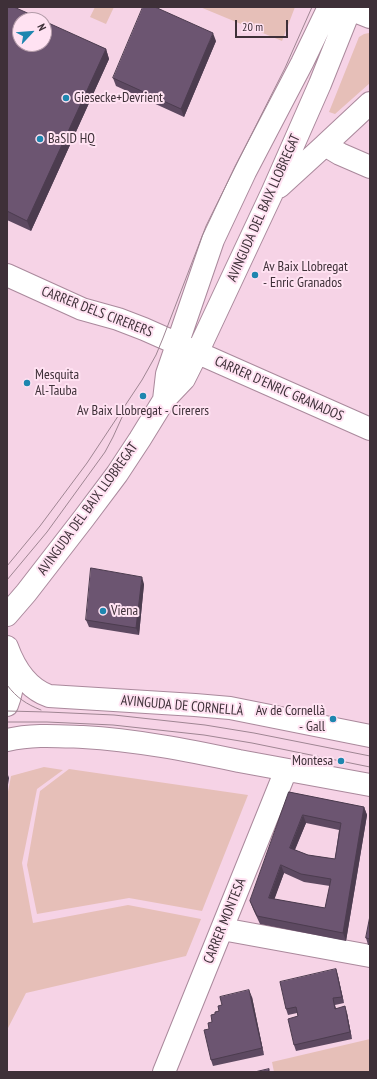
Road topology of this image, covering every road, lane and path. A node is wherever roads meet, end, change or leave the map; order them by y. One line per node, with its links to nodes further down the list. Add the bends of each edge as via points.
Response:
1 (343, 8): 2 (street); 6 (street, AVINGUDA DEL BAIX LLOBREGAT, via 320,84); 8 (street, AVINGUDA DEL BAIX LLOBREGAT, via 302,62 213,240)
2 (370, 17)
3 (370, 103): 4 (street)
4 (325, 145): 5 (street); 6 (street)
5 (370, 168)
6 (272, 193): 8 (street, AVINGUDA DEL BAIX LLOBREGAT)
7 (7, 275): 8 (street, CARRER DELS CIRERERS, via 82,309 118,319)
8 (187, 349): 9 (street, CARRER D'ENRIC GRANADOS); 10 (street, AVINGUDA DEL BAIX LLOBREGAT, via 184,379 164,400 98,499)
9 (370, 429)
10 (7, 615)
11 (8, 652): 12 (street, AVINGUDA DE CORNELLÀ, via 13,672); 13 (street, AVINGUDA DE CORNELLÀ, via 23,679 49,696 230,708)
12 (7, 705)
13 (370, 736)
14 (7, 740): 15 (street, via 46,735 101,738 145,743)
15 (286, 770): 16 (street); 17 (street, CARRER MONTESA)
16 (370, 786)
17 (222, 929): 18 (street); 19 (street, CARRER MONTESA)
18 (370, 956)
19 (164, 1072)

